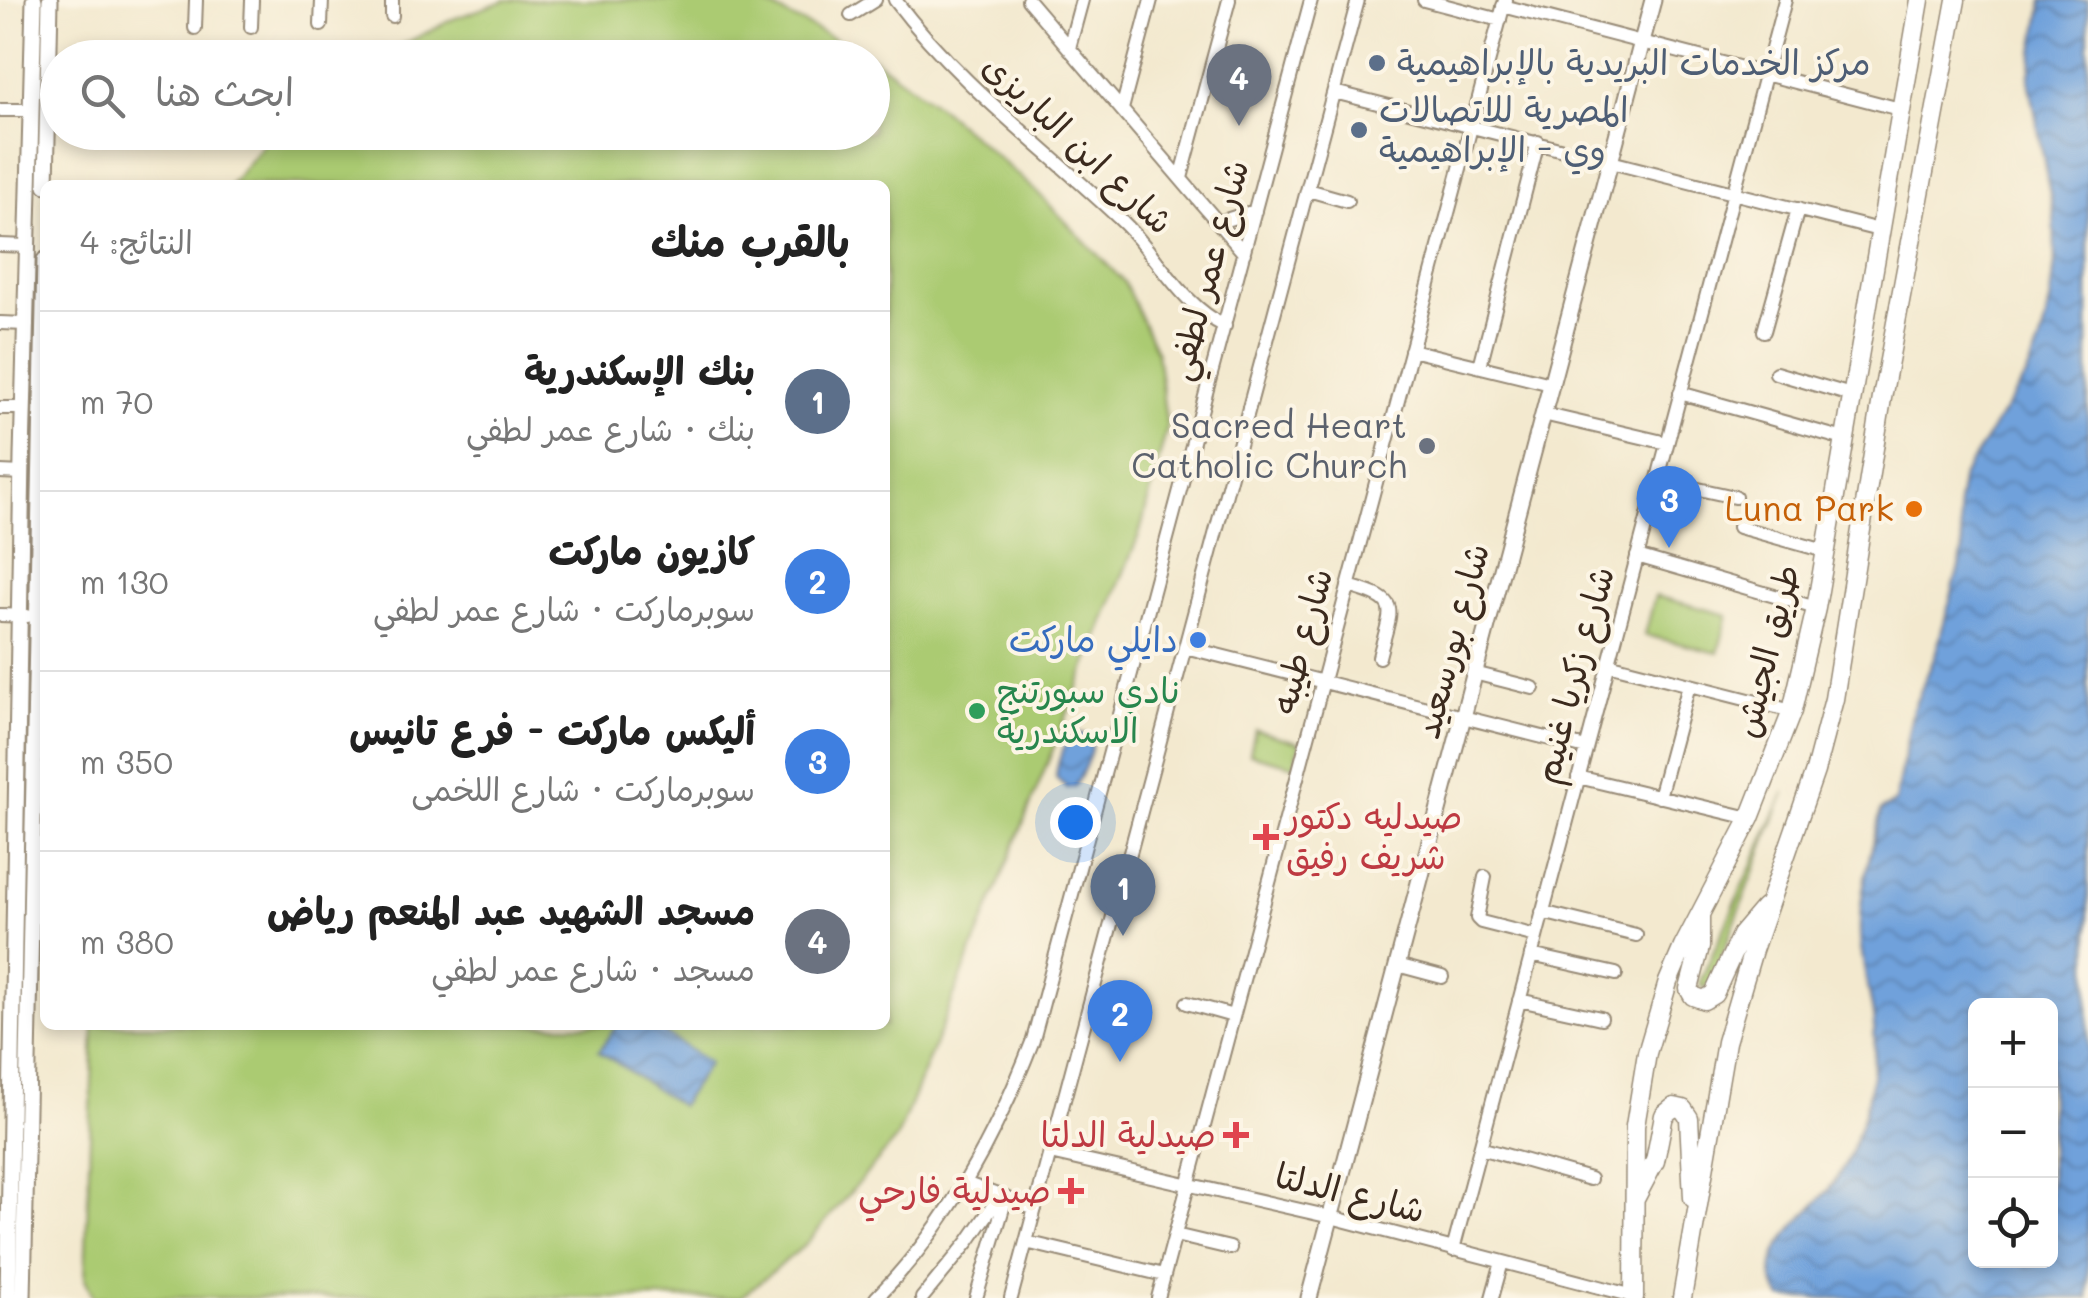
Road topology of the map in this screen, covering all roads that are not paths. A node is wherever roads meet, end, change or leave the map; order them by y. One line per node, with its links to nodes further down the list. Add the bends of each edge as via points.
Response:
1 (34, 0): 34 (main road)
2 (50, 0): 27 (main road)
3 (196, 0): 26 (street)
4 (252, 0): 25 (street)
5 (322, 0): 24 (street)
6 (392, 0): 22 (street)
7 (876, 0): 21 (street)
8 (895, 0): 55 (street, شارع ابن الباريزى, via 967,82 1121,221 1200,312)
9 (1028, 0): 29 (street)
10 (1082, 0): 29 (street)
11 (1151, 0): 32 (street)
12 (1228, 0): 40 (street)
13 (1311, 0): 46 (street, شارع عمر لطفي)
14 (1358, 0): 31 (street)
15 (1424, 0): 23 (street)
16 (1652, 0): 28 (main road, شارع بورسعيد)
17 (1786, 0): 30 (street, شارع زكريا غنيم)
18 (1920, 0): 35 (highway, طريق الجيش)
19 (1956, 0): 96 (highway, طريق الجيش, via 1834,700)
20 (1504, 3): 23 (street, شارع طيبه); 28 (street)
21 (852, 15)
22 (392, 16)
23 (1500, 20): 36 (street, شارع طيبه)
24 (321, 25)
25 (252, 27)
26 (195, 28)
27 (49, 40)
28 (1641, 42): 30 (street); 39 (main road, شارع بورسعيد)
29 (1070, 48): 32 (street)
30 (1766, 74): 35 (street); 43 (street, شارع زكريا غنيم)
31 (1334, 92): 36 (street); 42 (street)
32 (1122, 108): 40 (street)
33 (0, 110): 34 (street)
34 (32, 110): 50 (main road)
35 (1900, 110): 48 (highway, طريق الجيش)
36 (1472, 125): 37 (street); 57 (street, شارع طيبه)
37 (1538, 142): 39 (street); 59 (street)
38 (47, 150): 41 (main road)
39 (1610, 160): 43 (street); 61 (main road, شارع بورسعيد)
40 (1182, 178): 47 (street)
41 (46, 180)
42 (1308, 190): 44 (street); 81 (street)
43 (1734, 192): 45 (street); 62 (street, شارع زكريا غنيم)
44 (1348, 200)
45 (1798, 209): 48 (street); 56 (street)
46 (1255, 211): 47 (street); 51 (street, شارع عمر لطفي)
47 (1219, 222): 51 (street)
48 (1879, 230): 63 (highway, طريق الجيش)
49 (0, 245): 50 (street)
50 (28, 246): 54 (main road)
51 (1244, 253): 55 (street, شارع عمر لطفي)
52 (40, 308): 58 (main road)
53 (0, 323): 54 (street)
54 (26, 324): 58 (main road)
55 (1225, 326): 113 (street, شارع عمر لطفي, via 1042,1011)
56 (1764, 332)
57 (1412, 350): 59 (street); 76 (street, شارع طيبه)
58 (35, 356): 65 (main road); 80 (main road)
59 (1480, 366): 61 (street)
60 (1776, 373): 63 (street)
61 (1550, 384): 66 (main road, شارع بورسعيد)
62 (1680, 394): 67 (street); 68 (street, شارع زكريا غنيم)
63 (1852, 396): 67 (highway, طريق الجيش)
64 (0, 408): 65 (street)
65 (23, 408): 70 (main road)
66 (1543, 414): 68 (street); 84 (main road, شارع بورسعيد)
67 (1844, 439): 74 (highway, طريق الجيش)
68 (1667, 443): 71 (street, شارع زكريا غنيم)
69 (0, 472): 70 (street)
70 (22, 473): 79 (main road)
71 (1657, 480): 72 (street); 75 (street, شارع زكريا غنيم)
72 (1735, 497)
73 (1739, 528): 74 (street)
74 (1825, 552): 77 (highway, طريق الجيش)
75 (1637, 556): 77 (street); 83 (street, شارع زكريا غنيم)
76 (1348, 586): 82 (street, via 1388,600); 85 (street, شارع طيبه)
77 (1816, 608): 88 (highway, طريق الجيش)
78 (0, 616): 79 (street)
79 (19, 616): 80 (street); 94 (main road)
80 (38, 616): 129 (main road)
81 (1185, 646): 85 (street); 111 (street)
82 (1379, 657)
83 (1608, 664): 86 (street); 90 (street, شارع زكريا غنيم)
84 (1474, 673): 87 (street); 89 (main road, شارع بورسعيد)
85 (1323, 682): 89 (street); 107 (street, شارع طيبه)
86 (1688, 685): 88 (street); 92 (street)
87 (1532, 688)
88 (1792, 711): 93 (highway, طريق الجيش)
89 (1463, 717): 90 (street); 102 (main road, شارع بورسعيد)
90 (1586, 748): 91 (street, شارع زكريا غنيم)
91 (1578, 777): 92 (street); 97 (street, شارع زكريا غنيم)
92 (1659, 796): 93 (street)
93 (1750, 818): 98 (highway, طريق الجيش)
94 (8, 839): 109 (main road)
95 (1485, 876): 100 (street, via 1476,918)
96 (1770, 904): 98 (highway, via 1747,926 1714,994 1704,1000 1689,989); 119 (highway, طريق الجيش, via 1726,1042)
97 (1542, 912): 99 (street); 100 (street, شارع زكريا غنيم)
98 (1700, 914): 116 (highway, طريق الجيش, via 1668,982 1646,1053 1635,1126)
99 (1636, 935)
100 (1536, 936): 101 (street, شارع زكريا غنيم)
101 (1531, 954): 103 (street); 105 (street, شارع زكريا غنيم)
102 (1397, 965): 104 (street); 118 (main road, شارع بورسعيد)
103 (1616, 974)
104 (1442, 977)
105 (1519, 1000): 108 (street); 110 (street, شارع زكريا غنيم)
106 (1187, 1003): 107 (street)
107 (1233, 1016): 114 (street, شارع طيبه)
108 (1601, 1018)
109 (6, 1043): 121 (main road)
110 (1480, 1148): 112 (street); 124 (street, شارع زكريا غنيم)
111 (1050, 1153): 114 (street, شارع الدلتا); 117 (street)
112 (1590, 1179)
113 (965, 1183): 115 (street); 130 (street, شارع عمر لطفي, via 934,1232)
114 (1188, 1185): 118 (street, شارع الدلتا); 120 (street, شارع طيبه)
115 (1003, 1197): 117 (street); 131 (street); 132 (street)
116 (1635, 1200): 119 (highway, via 1655,1161 1664,1115 1679,1108 1689,1118); 127 (highway, طريق الجيش)
117 (1035, 1209): 122 (street)
118 (1330, 1218): 124 (street, شارع الدلتا); 135 (main road, شارع بورسعيد)
119 (1696, 1218): 137 (highway, طريق الجيش)
120 (1175, 1234): 123 (street); 126 (street, شارع طيبه)
121 (4, 1242): 128 (main road)
122 (1026, 1242): 126 (street); 133 (street)
123 (1230, 1248)
124 (1453, 1250): 125 (street, شارع الدلتا)
125 (1502, 1262): 127 (street, شارع الدلتا); 136 (street)
126 (1164, 1275): 134 (street, شارع طيبه)
127 (1634, 1297)
128 (8, 1298)
129 (23, 1298)
130 (876, 1298)
131 (922, 1298)
132 (976, 1298)
133 (1011, 1298)
134 (1158, 1298)
135 (1309, 1298)
136 (1492, 1298)
137 (1682, 1298)

